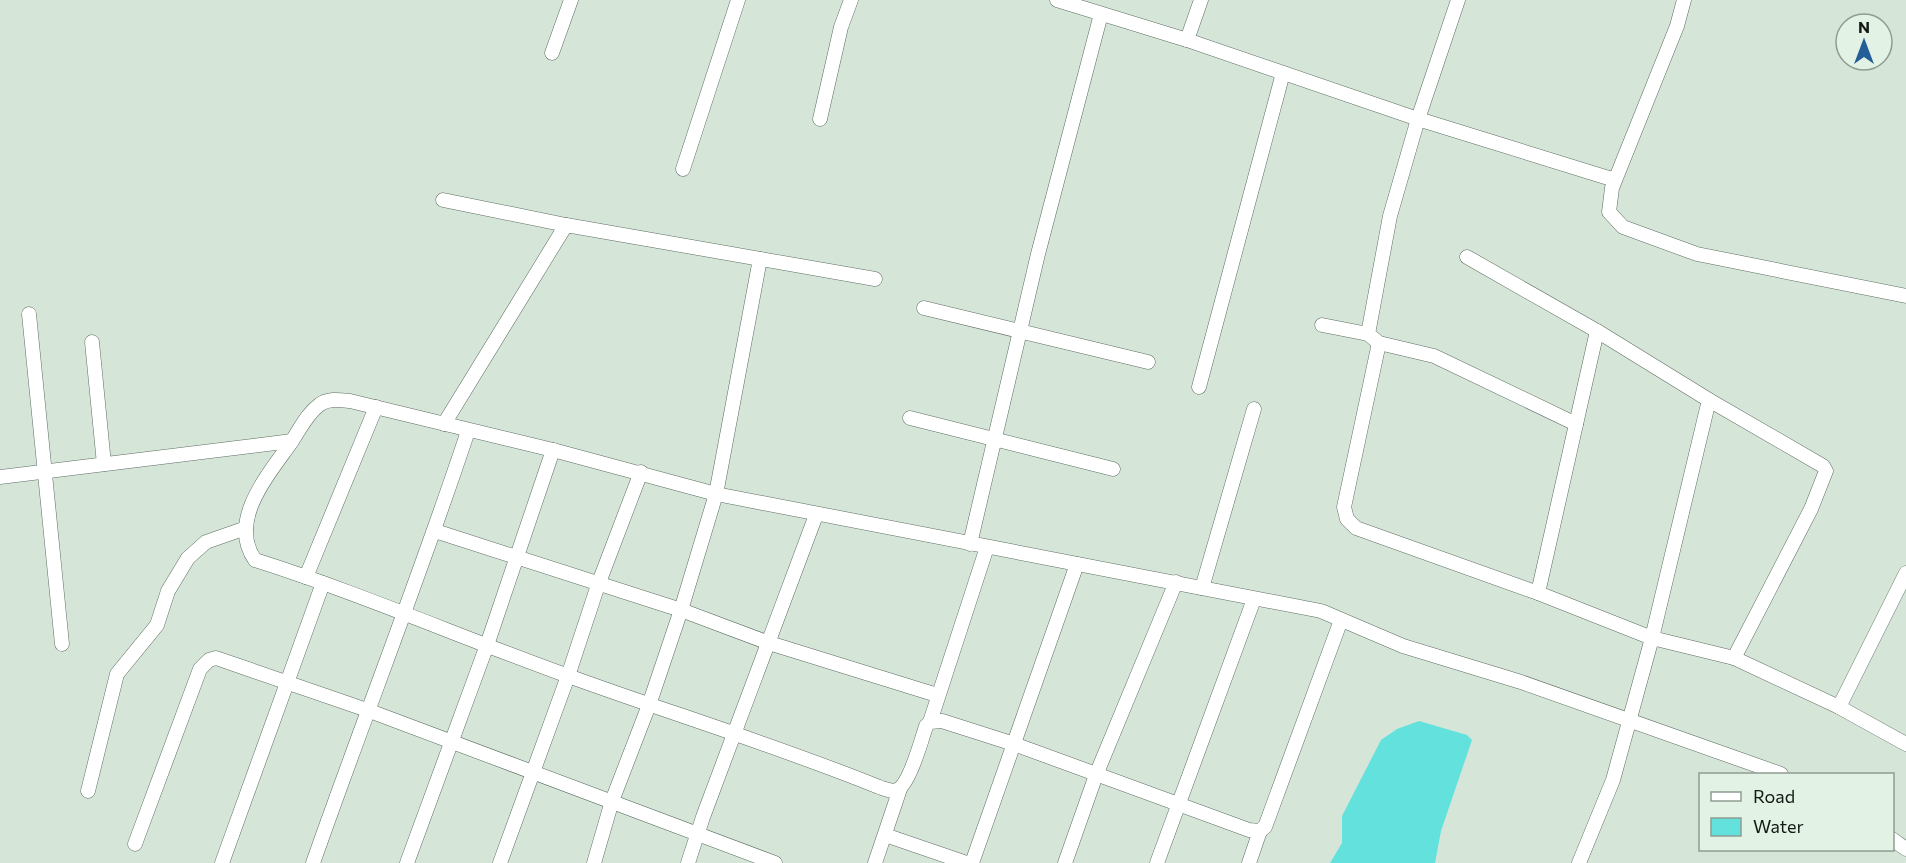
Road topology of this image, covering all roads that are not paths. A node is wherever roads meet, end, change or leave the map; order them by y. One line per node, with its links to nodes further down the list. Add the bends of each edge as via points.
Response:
1 (571, 0): 11 (street)
2 (738, 0): 15 (street)
3 (850, 0): 13 (street, via 840,27)
4 (1057, 0): 8 (street)
5 (1201, 0): 10 (street)
6 (1458, 0): 14 (street)
7 (1684, 0): 16 (street)
8 (1084, 4): 9 (street)
9 (1101, 14): 10 (street); 27 (street)
10 (1187, 40): 12 (street)
11 (552, 53)
12 (1283, 73): 14 (street); 31 (street)
13 (820, 119)
14 (1418, 119): 16 (street); 28 (street, via 1390,216)
15 (683, 169)
16 (1615, 180): 22 (street, via 1609,212 1623,227 1697,254)
17 (443, 200): 18 (street)
18 (566, 225): 20 (street); 36 (street)
19 (1467, 257): 26 (street)
20 (760, 259): 21 (street); 47 (street)
21 (874, 279)
22 (1906, 296)
23 (924, 308): 27 (street)
24 (29, 315): 44 (street)
25 (1322, 325): 28 (street)
26 (1597, 331): 32 (street); 37 (street)
27 (1020, 332): 30 (street); 39 (street)
28 (1374, 338): 37 (street, via 1434,356); 61 (street, via 1344,507 1347,519 1356,528)
29 (92, 342): 42 (street)
30 (1148, 362)
31 (1200, 387)
32 (1709, 400): 66 (street); 70 (street, via 1826,471 1811,509)
33 (376, 407): 36 (street); 40 (street, via 350,400 320,404); 56 (street)
34 (1254, 409): 60 (street)
35 (910, 418): 39 (street)
36 (444, 424): 38 (street)
37 (1576, 424): 61 (street)
38 (468, 430): 41 (street); 50 (street)
39 (995, 438): 43 (street); 51 (street)
40 (292, 441): 42 (street); 49 (street, via 267,473 250,509)
41 (553, 450): 45 (street); 53 (street)
42 (104, 464): 44 (street)
43 (1113, 469)
44 (45, 471): 46 (street); 68 (street)
45 (641, 472): 47 (street); 59 (street)
46 (0, 477)
47 (716, 494): 48 (street); 63 (street)
48 (816, 515): 51 (street); 67 (street)
49 (246, 528): 56 (street, via 255,560); 87 (street, via 206,542 188,558 168,591 157,625 117,674)
50 (435, 531): 53 (street); 64 (street)
51 (970, 544): 52 (street)
52 (987, 547): 54 (street); 73 (street)
53 (517, 558): 59 (street); 69 (street)
54 (1077, 564): 57 (street); 81 (street)
55 (1906, 573): 75 (street)
56 (306, 577): 58 (street)
57 (1176, 582): 60 (street); 85 (street)
58 (323, 583): 64 (street); 72 (street)
59 (598, 585): 63 (street); 71 (street)
60 (1202, 588): 62 (street)
61 (1538, 593): 66 (street)
62 (1254, 599): 65 (street, via 1321,611); 89 (street)
63 (681, 610): 67 (street); 74 (street)
64 (404, 615): 69 (street); 76 (street)
65 (1341, 620): 77 (street, via 1402,646 1521,682); 90 (street)
66 (1652, 638): 70 (street); 77 (street)
67 (769, 643): 73 (street); 79 (street)
68 (62, 644)
69 (488, 645): 71 (street); 80 (street)
70 (1734, 658): 75 (street)
71 (568, 676): 74 (street); 83 (street)
72 (286, 681): 76 (street); 94 (street, via 216,658 200,669); 96 (street)
73 (937, 695): 78 (street)
74 (649, 705): 79 (street); 88 (street)
75 (1839, 707): 82 (street)
76 (367, 710): 80 (street); 97 (street)
77 (1627, 721): 84 (street); 109 (street, via 1613,780)
78 (930, 722): 81 (street, via 942,721); 86 (street)
79 (735, 733): 86 (street, via 879,787); 91 (street)
80 (451, 741): 83 (street); 98 (street)
81 (1014, 744): 85 (street); 105 (street)
82 (1906, 744)
83 (532, 771): 88 (street); 99 (street)
84 (1778, 773)
85 (1096, 775): 89 (street); 106 (street)
86 (900, 789): 92 (street)
87 (88, 791)
88 (612, 801): 91 (street); 100 (street)
89 (1176, 805): 90 (street); 107 (street)
90 (1260, 831): 108 (street)
91 (698, 835): 101 (street); 102 (street)
92 (885, 835): 103 (street); 104 (street)
93 (1894, 840): 95 (street)
94 (135, 844)
95 (1906, 849)
96 (222, 863)
97 (313, 863)
98 (407, 863)
99 (500, 863)
100 (594, 863)
101 (688, 863)
102 (775, 863)
103 (875, 863)
104 (967, 863)
105 (972, 863)
106 (1065, 863)
107 (1157, 863)
108 (1249, 863)
109 (1580, 863)

